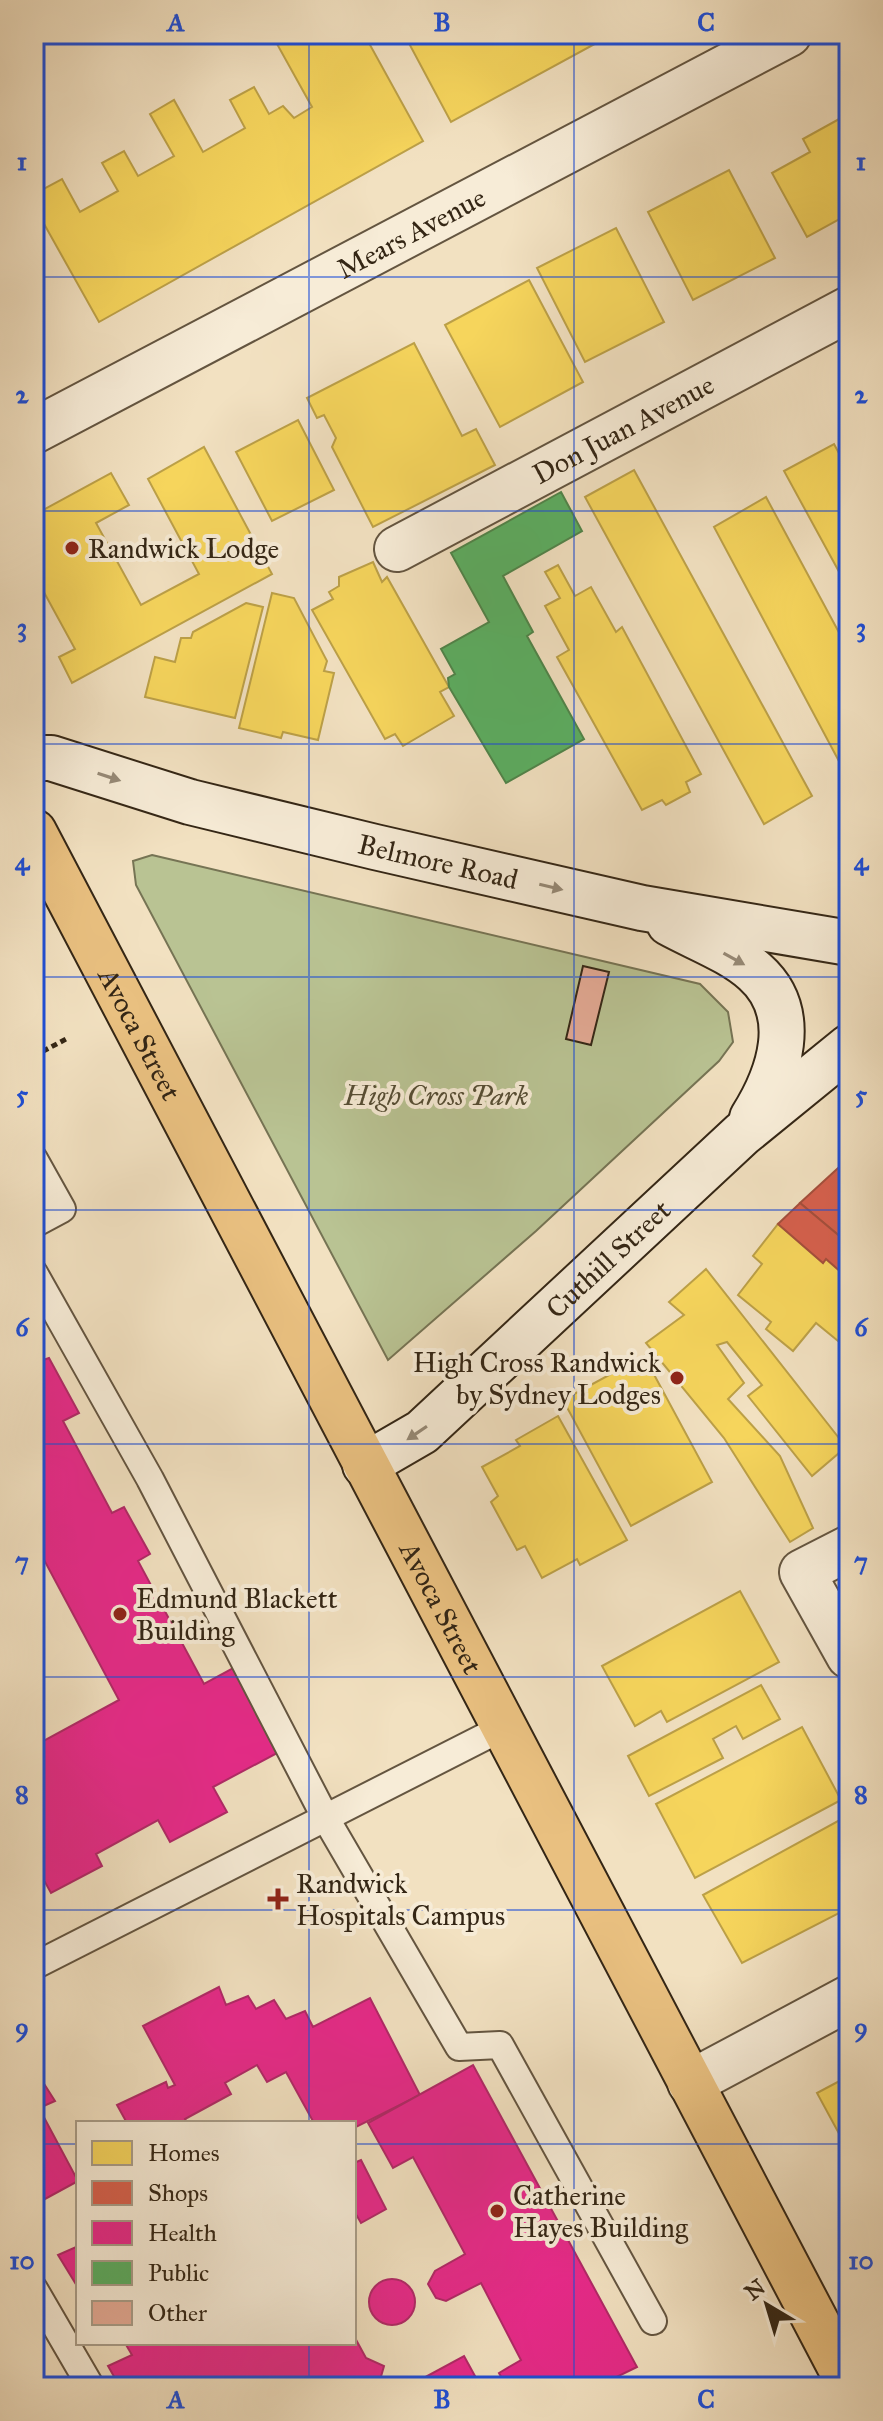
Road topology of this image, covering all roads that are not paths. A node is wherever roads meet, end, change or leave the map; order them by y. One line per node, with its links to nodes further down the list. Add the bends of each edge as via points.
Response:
1 (789, 34): 3 (main road, Mears Avenue)
2 (849, 309): 4 (main road, Don Juan Avenue)
3 (34, 431)
4 (397, 549)
5 (34, 758): 7 (main road, Belmore Road, one-way to 7, via 51,758 225,811)
6 (34, 832): 14 (main road, Avoca Street)
7 (642, 908): 8 (main road, Belmore Road); 10 (main road, one-way to 10, via 754,971 778,1008 782,1036 773,1085)
8 (842, 940)
9 (849, 1047): 10 (main road, Cuthill Street)
10 (742, 1134): 14 (main road, Cuthill Street, one-way to 14, via 422,1432)
11 (34, 1159): 12 (lane, via 62,1209)
12 (34, 1224)
13 (34, 1273): 18 (lane, via 150,1479)
14 (365, 1465): 17 (main road, Avoca Street)
15 (849, 1548): 16 (main road, via 802,1572)
16 (849, 1656)
17 (502, 1728): 18 (lane); 21 (main road, Avoca Street)
18 (325, 1817): 19 (lane); 23 (lane, via 459,2047 500,2045)
19 (34, 1966)
20 (849, 1998): 21 (main road)
21 (690, 2083): 24 (main road, Avoca Street)
22 (34, 2289): 25 (lane)
23 (653, 2321)
24 (849, 2384)
25 (91, 2387)

